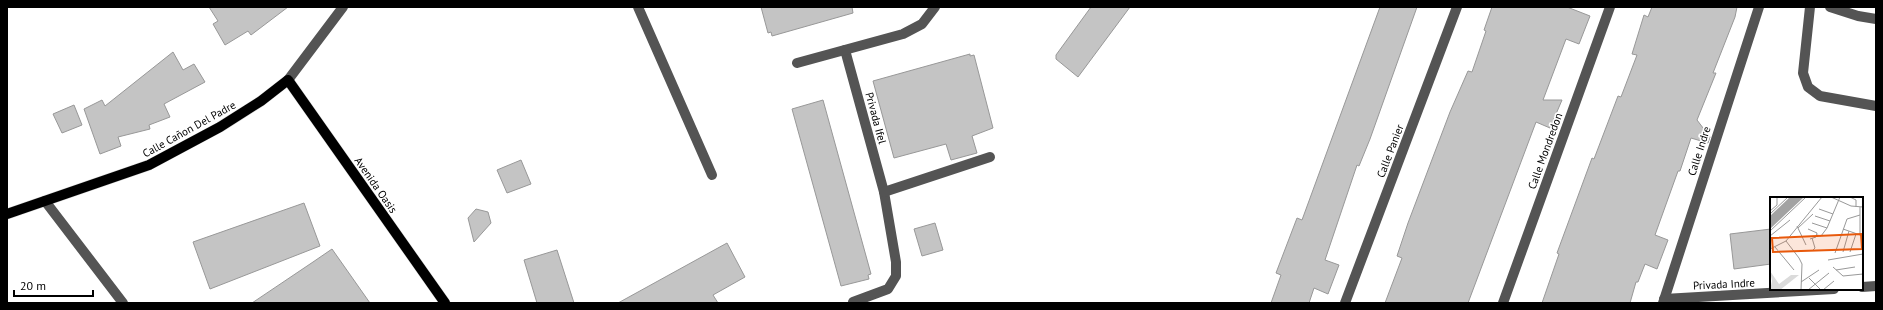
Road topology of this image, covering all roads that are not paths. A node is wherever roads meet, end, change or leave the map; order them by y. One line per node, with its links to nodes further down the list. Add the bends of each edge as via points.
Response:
1 (343, 7): 13 (street, Calle Cañon Del Padre)
2 (638, 7): 16 (street)
3 (935, 7): 11 (street, via 922,24 903,34)
4 (1457, 7): 27 (street, Calle Panier)
5 (1610, 7): 28 (street, Calle Mondredon)
6 (1759, 7): 23 (street, Calle Indre)
7 (1810, 7): 14 (street, via 1803,73 1808,87 1820,96)
8 (1830, 7): 9 (street)
9 (1858, 12): 10 (street)
10 (1876, 19)
11 (846, 50): 12 (street); 17 (street, Privada Ifel)
12 (796, 63)
13 (288, 80): 18 (main road, Calle Cañon Del Padre, via 226,123 149,165); 26 (main road, Avenida Oasis)
14 (1876, 106)
15 (990, 157): 17 (street)
16 (712, 175)
17 (884, 192): 24 (street, Privada Ifel, via 896,276 888,289)
18 (45, 201): 19 (main road, Calle Cañon Del Padre); 25 (street)
19 (7, 214)
20 (1876, 286): 21 (street)
21 (1863, 287)
22 (1820, 290): 23 (street, Privada Indre)
23 (1663, 301)
24 (853, 302)
25 (123, 303)
26 (445, 303)
27 (1345, 303)
28 (1503, 303)

